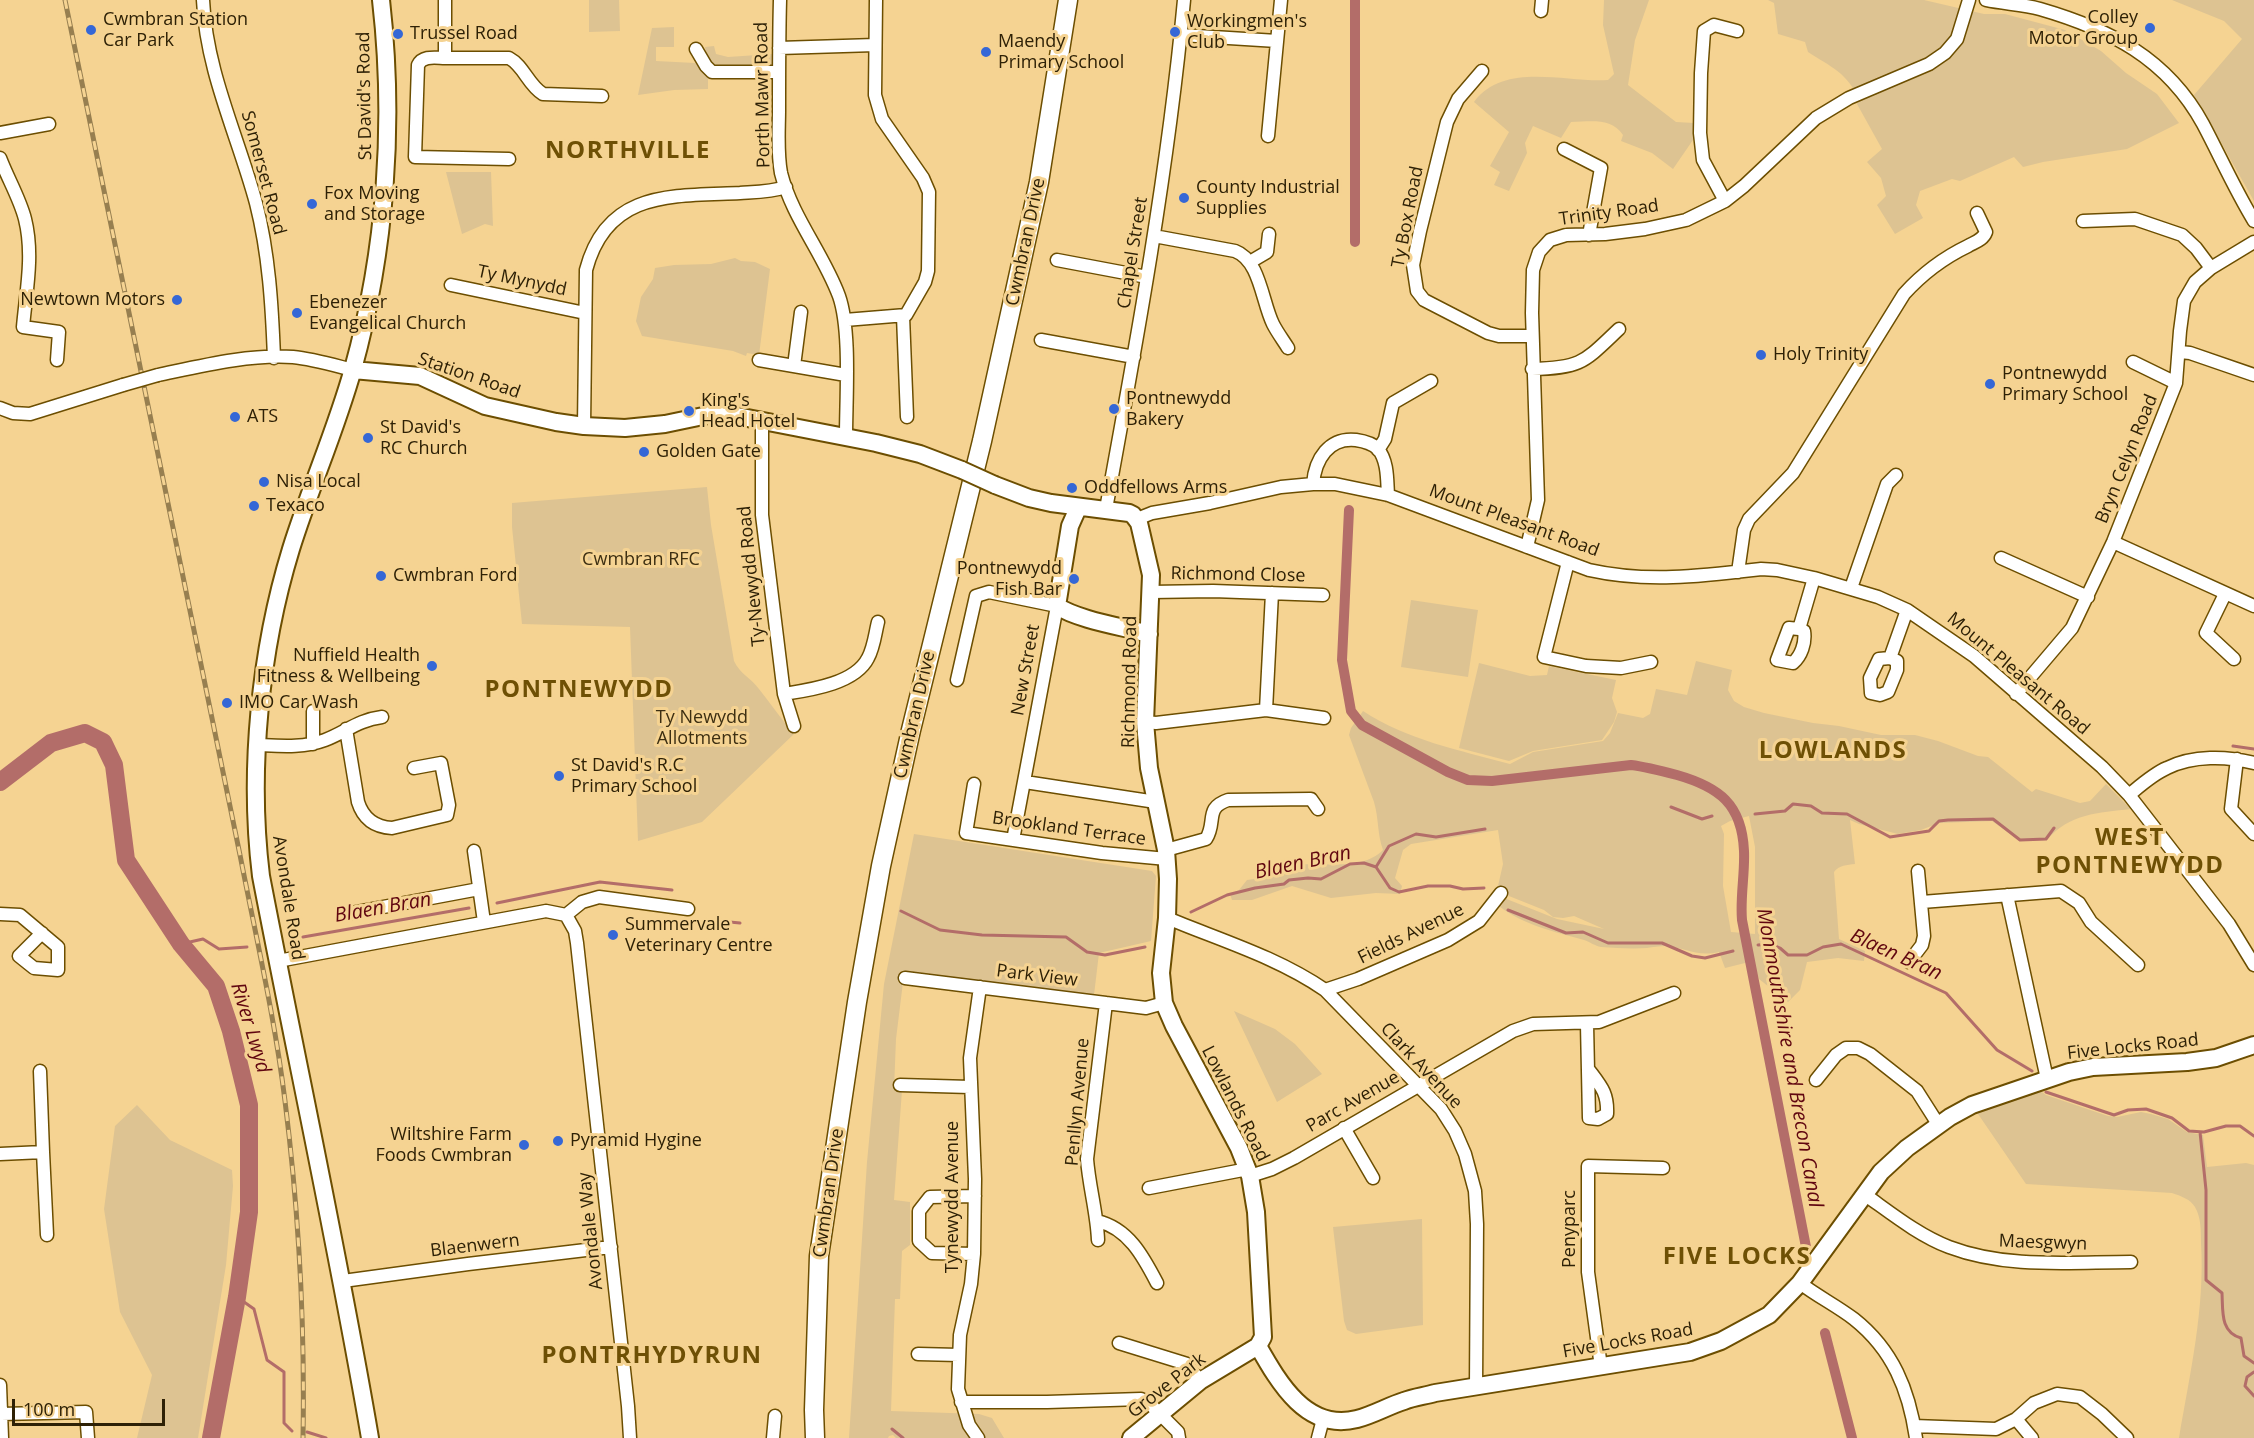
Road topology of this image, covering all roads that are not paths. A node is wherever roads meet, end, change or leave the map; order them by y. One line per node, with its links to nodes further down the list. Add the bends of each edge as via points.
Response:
1 (203, 0): 52 (street, Somerset Road, via 214,71 264,239)
2 (381, 0): 57 (street, St David's Road, via 387,87 385,180 376,266)
3 (445, 0): 18 (street)
4 (780, 0): 16 (street, Porth Mawr Road)
5 (884, 0): 11 (street)
6 (1068, 0): 192 (main road, Cwmbran Drive, via 1039,182 982,441 906,753 856,1002 819,1256)
7 (1184, 0): 13 (street, Chapel Street)
8 (1281, 0): 14 (street)
9 (1969, 0): 29 (street, Trinity Road, via 1957,39 1946,53 1849,98 1816,118)
10 (1986, 0): 32 (street, via 2043,10 2080,23 2116,37 2149,58 2196,113)
11 (877, 6): 15 (street)
12 (1737, 31): 29 (street, via 1714,25 1704,31 1701,73 1703,160)
13 (1180, 35): 14 (street); 35 (street, Chapel Street)
14 (1277, 41): 24 (street)
15 (875, 45): 16 (street); 44 (street, via 874,87 882,120 929,192 925,282)
16 (779, 48): 20 (street, Porth Mawr Road)
17 (696, 49): 20 (street, via 712,72)
18 (446, 58): 21 (street, via 508,58 543,94); 27 (street, via 426,58 418,65 415,157)
19 (1482, 71): 47 (street, Ty Box Road, via 1458,99 1447,122 1420,231 1414,278 1424,300 1488,333)
20 (779, 72): 28 (street, Porth Mawr Road, via 779,159)
21 (602, 96)
22 (49, 124): 23 (street)
23 (0, 133)
24 (1268, 136)
25 (1564, 149): 34 (street, via 1601,168)
26 (0, 159): 53 (street, via 25,218 29,241 23,327 59,332)
27 (510, 159)
28 (786, 188): 43 (street, Ty Mynydd, via 662,197 626,212 606,227 592,249 586,270); 45 (street, Porth Mawr Road, via 838,294)
29 (1725, 201): 34 (street, Trinity Road, via 1686,219 1645,229)
30 (1977, 213): 79 (street, via 1986,232 1984,237 1923,273 1904,294 1793,473 1749,519)
31 (2084, 221): 39 (street, via 2135,219 2182,235)
32 (2254, 221)
33 (1269, 234): 38 (street, via 1267,252)
34 (1589, 235): 47 (street, Trinity Road, via 1550,240 1539,252 1533,270)
35 (1154, 236): 38 (street, via 1234,251); 40 (street, Chapel Street)
36 (2254, 242): 39 (street, Bryn Celyn Road)
37 (1057, 260): 40 (street)
38 (1250, 262): 49 (street, via 1273,323)
39 (2211, 268): 50 (street, Bryn Celyn Road, via 2195,282 2184,301)
40 (1147, 277): 51 (street, Chapel Street)
41 (451, 285): 43 (street, Ty Mynydd)
42 (801, 312): 56 (street)
43 (585, 313): 66 (street, Ty Mynydd)
44 (903, 316): 45 (street); 64 (street)
45 (845, 320): 59 (street, Porth Mawr Road)
46 (1619, 329): 58 (street, via 1582,362 1568,368)
47 (1532, 336): 58 (street, Trinity Road)
48 (1041, 340): 51 (street)
49 (1288, 348)
50 (2180, 352): 60 (street); 62 (street, Bryn Celyn Road)
51 (1134, 357): 73 (street, Chapel Street)
52 (274, 358): 57 (street, Station Road); 63 (street, Station Road, bridge, via 158,375 30,414)
53 (57, 360)
54 (759, 360): 56 (street)
55 (2133, 362): 62 (street)
56 (794, 366): 59 (street)
57 (353, 369): 66 (street, Station Road, via 420,376 486,406); 109 (street, Avondale Road, via 283,576 268,651)
58 (1532, 369): 76 (street, Trinity Road, via 1539,500)
59 (846, 375): 67 (street, Porth Mawr Road)
60 (2254, 375)
61 (1431, 381): 68 (street, via 1393,403 1385,439)
62 (2176, 383): 75 (street, Bryn Celyn Road)
63 (0, 408)
64 (907, 417)
65 (762, 419): 66 (street, Station Road, via 721,414 639,427); 67 (street, Station Road); 99 (street, Ty-Newydd Road, via 762,516)
66 (584, 426)
67 (846, 436): 72 (street, Station Road, bridge, via 920,454 1029,498)
68 (1378, 450): 70 (street, via 1362,441 1334,443 1315,466); 71 (street, via 1386,471)
69 (1896, 475): 82 (street, via 1887,484)
70 (1313, 484): 71 (street, Mount Pleasant Road, via 1355,487); 74 (street, Mount Pleasant Road, via 1169,509)
71 (1388, 495): 76 (street, Mount Pleasant Road)
72 (1078, 508): 73 (street, Station Road); 89 (street, New Street, via 1070,526)
73 (1106, 509): 74 (street, Station Road, via 1129,513)
74 (1137, 519): 84 (street, Richmond Road, via 1151,575)
75 (2113, 542): 86 (street); 88 (street, Bryn Celyn Road)
76 (1527, 547): 78 (street, Mount Pleasant Road)
77 (2001, 558): 88 (street)
78 (1568, 562): 80 (street, Mount Pleasant Road, via 1632,578); 97 (street, via 1544,657 1621,668)
79 (1738, 572): 80 (street, Mount Pleasant Road); 81 (street, Mount Pleasant Road, via 1777,570)
80 (1691, 577): 83 (street)
81 (1814, 578): 82 (street, Mount Pleasant Road); 93 (street)
82 (1851, 588): 91 (street, Mount Pleasant Road)
83 (1688, 591)
84 (1151, 592): 85 (street, Richmond Close); 94 (street, Richmond Road)
85 (1272, 593): 87 (street, Richmond Close); 101 (street)
86 (2224, 594): 90 (street); 96 (street, via 2206,633)
87 (1323, 595)
88 (2088, 597): 100 (street, Bryn Celyn Road, via 2072,628)
89 (1057, 606): 94 (street); 98 (street, via 989,592 976,596); 113 (street, New Street)
90 (2254, 606)
91 (1907, 610): 95 (street); 100 (street, Mount Pleasant Road, via 1974,656)
92 (878, 622): 99 (street, via 868,658 858,670 825,686)
93 (1798, 629)
94 (1149, 634): 105 (street, Richmond Road)
95 (1890, 658)
96 (2234, 659)
97 (1651, 662)
98 (957, 680)
99 (784, 694): 106 (street, Ty-Newydd Road)
100 (2016, 694): 115 (street, Mount Pleasant Road)
101 (1266, 710): 104 (street); 105 (street)
102 (312, 711): 108 (street)
103 (382, 717): 107 (street)
104 (1324, 718)
105 (1145, 722): 116 (street, Richmond Road)
106 (794, 726)
107 (346, 729): 108 (street); 112 (street, via 358,802 370,822 392,828 447,815 449,805 441,763)
108 (313, 744): 109 (street)
109 (259, 745): 134 (street, Avondale Road, via 258,851)
110 (2238, 759): 111 (street); 115 (street, via 2214,757 2169,767); 118 (street, via 2231,809)
111 (2254, 763)
112 (414, 768)
113 (1025, 782): 116 (street); 119 (street, New Street)
114 (974, 784): 119 (street, Brookland Terrace, via 966,833)
115 (2129, 795): 137 (street, Mount Pleasant Road, via 2229,924)
116 (1156, 802): 121 (street, Richmond Road)
117 (1318, 809): 121 (street, via 1311,799 1228,800 1213,809 1206,839)
118 (2254, 834)
119 (1013, 840): 121 (street, Brookland Terrace, via 1110,854)
120 (474, 851): 123 (street)
121 (1166, 854): 131 (street, Richmond Road)
122 (1918, 871): 126 (street)
123 (479, 890): 128 (street); 132 (street)
124 (1501, 893): 140 (street, Fields Avenue, via 1479,921 1448,939)
125 (2007, 895): 126 (street); 136 (street, via 2061,891 2079,903 2091,922); 148 (street)
126 (1922, 903): 135 (street, via 1924,936)
127 (688, 909): 130 (street, via 599,897 582,902)
128 (351, 913)
129 (0, 914): 133 (street, via 20,915)
130 (566, 915): 132 (street, via 546,911); 166 (street, Avondale Way, via 577,943)
131 (1167, 918): 140 (street, Clark Avenue, via 1276,962); 143 (street, Lowlands Road, via 1161,973)
132 (483, 922): 134 (street)
133 (42, 933)
134 (278, 961): 169 (street, Avondale Road)
135 (1909, 962)
136 (2138, 964)
137 (2254, 965)
138 (905, 978): 139 (street, Park View)
139 (980, 987): 142 (street, Park View); 152 (street, Tynewydd Avenue)
140 (1325, 990): 151 (street, Clark Avenue)
141 (1674, 993): 144 (street, Parc Avenue)
142 (1106, 1003): 143 (street, Park View, via 1146,1008); 163 (street, Penllyn Avenue, via 1087,1159)
143 (1164, 1003): 158 (street, Lowlands Road)
144 (1587, 1024): 146 (street); 151 (street, Parc Avenue, via 1543,1023 1513,1031)
145 (2254, 1045): 148 (street, Five Locks Road, via 2216,1058 2093,1068)
146 (1589, 1070)
147 (40, 1071): 155 (street)
148 (2047, 1079): 153 (street, Five Locks Road, via 1972,1105)
149 (1816, 1080): 153 (street, via 1836,1055 1846,1048 1858,1048 1917,1091)
150 (900, 1085): 152 (street)
151 (1419, 1085): 154 (street, Parc Avenue); 179 (street, Clark Avenue, via 1455,1131 1475,1191)
152 (970, 1087): 162 (street, Tynewydd Avenue)
153 (1938, 1124): 161 (street, Five Locks Road, via 1881,1172)
154 (1344, 1128): 158 (street, Parc Avenue, via 1287,1162); 159 (street)
155 (43, 1152): 156 (street); 164 (street)
156 (0, 1154)
157 (1663, 1168): 176 (street, Penyparc, via 1588,1166 1588,1272)
158 (1249, 1172): 160 (street, Parc Avenue); 173 (street, Lowlands Road, via 1256,1212 1264,1323)
159 (1373, 1178)
160 (1149, 1188)
161 (1864, 1194): 168 (street, Maesgwyn, via 1948,1247 1986,1258); 171 (street, Five Locks Road)
162 (975, 1196): 167 (street, Tynewydd Avenue); 167 (street, via 930,1197 919,1211 919,1241 932,1254)
163 (1097, 1221): 165 (street, Penllyn Avenue); 170 (street, via 1119,1229 1142,1256)
164 (46, 1235)
165 (1098, 1240)
166 (611, 1247): 169 (street, Blaenwern); 190 (street, Avondale Way)
167 (974, 1254): 175 (street, Tynewydd Avenue)
168 (2131, 1263)
169 (343, 1281): 189 (street, Avondale Road)
170 (1156, 1283)
171 (1800, 1284): 176 (street, Five Locks Road, via 1769,1315 1721,1341 1690,1352); 186 (street, via 1853,1319 1878,1342 1896,1368 1907,1394)
172 (1119, 1343): 177 (street, via 1187,1364)
173 (1258, 1346): 177 (street, Grove Park); 184 (street, via 1280,1383 1303,1408)
174 (918, 1354): 175 (street)
175 (959, 1355): 180 (street, Tynewydd Avenue)
176 (1601, 1367): 179 (street, Five Locks Road)
177 (1200, 1381): 182 (street, Grove Park)
178 (0, 1385): 181 (street)
179 (1476, 1387): 184 (street, Five Locks Road, via 1435,1393 1342,1422)
180 (961, 1402): 182 (street, via 1141,1399); 193 (street, Tynewydd Avenue)
181 (2, 1413): 187 (street); 188 (street, via 86,1412)
182 (1161, 1415): 194 (street, Grove Park); 195 (street)
183 (775, 1416): 191 (street)
184 (1323, 1419): 196 (street)
185 (2016, 1419): 186 (street, via 1996,1429); 197 (street); 198 (street, via 2034,1403 2057,1394 2080,1397)
186 (1915, 1432)
187 (2, 1438)
188 (88, 1438)
189 (370, 1438)
190 (630, 1438)
191 (773, 1438)
192 (815, 1438)
193 (978, 1438)
194 (1131, 1438)
195 (1179, 1438)
196 (1318, 1438)
197 (2032, 1438)
198 (2127, 1438)

